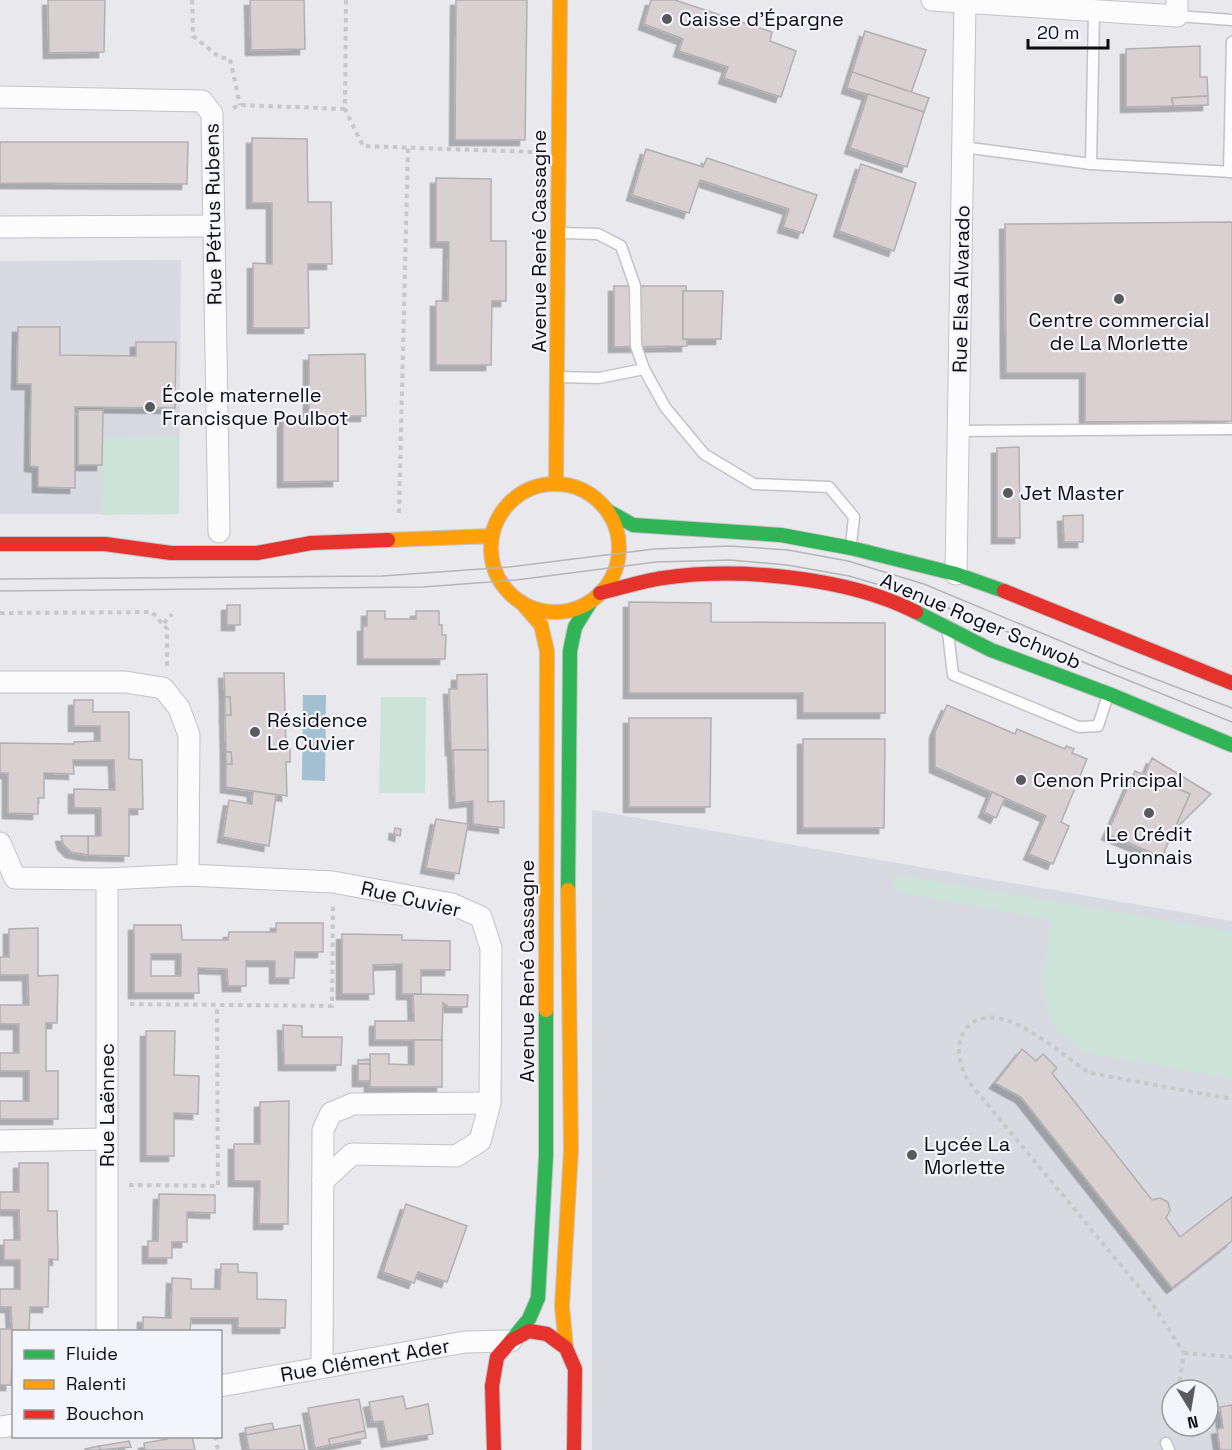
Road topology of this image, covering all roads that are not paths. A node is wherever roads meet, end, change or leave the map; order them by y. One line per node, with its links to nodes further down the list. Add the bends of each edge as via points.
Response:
1 (560, 0): 14 (main road, Avenue René Cassagne)
2 (932, 0): 3 (street)
3 (965, 3): 5 (street); 9 (street, Rue Elsa Alvarado)
4 (1177, 8): 5 (street); 6 (lane)
5 (1094, 11): 10 (lane)
6 (1232, 20)
7 (1232, 42): 11 (lane)
8 (0, 97): 12 (street, Rue Pétrus Rubens, via 202,101 212,114)
9 (963, 147): 10 (lane); 18 (street, Rue Elsa Alvarado)
10 (1091, 164): 11 (lane)
11 (1230, 172)
12 (214, 226): 13 (street); 21 (street, Rue Pétrus Rubens)
13 (0, 227)
14 (558, 234): 15 (lane, via 598,234 621,246 635,286 636,346); 16 (main road, Avenue René Cassagne)
15 (644, 369): 16 (lane, via 599,378); 28 (lane, via 665,407 704,454 754,484 829,487 854,518)
16 (557, 376): 19 (main road, Avenue René Cassagne)
17 (1232, 429): 18 (lane)
18 (958, 431): 29 (street, Rue Elsa Alvarado)
19 (556, 483): 20 (main road, via 594,496); 22 (main road, via 521,493 507,504)
20 (608, 511): 28 (main road, Avenue Roger Schwob, via 633,525 781,535); 30 (main road, via 617,531 618,566)
21 (219, 533)
22 (492, 536): 25 (main road); 31 (main road, via 494,569 504,588)
23 (149, 537): 27 (main road)
24 (265, 538): 25 (main road)
25 (310, 543): 27 (main road, via 257,553 171,553)
26 (0, 544): 27 (main road)
27 (105, 544)
28 (851, 548): 29 (main road, Avenue Roger Schwob)
29 (956, 574): 34 (main road, Avenue Roger Schwob)
30 (595, 597): 31 (main road, via 574,609 556,612); 32 (main road, Avenue Roger Schwob, via 662,579 720,573 783,577 842,587 892,602); 46 (main road, Avenue René Cassagne, via 575,627 570,651 571,1150 562,1306)
31 (520, 602): 45 (main road, Avenue René Cassagne, via 541,625 547,651 546,1156 538,1298 529,1319)
32 (947, 626): 35 (main road, Avenue Roger Schwob, via 992,650); 35 (lane, via 952,675 1079,727 1098,726)
33 (0, 682): 38 (street, via 125,682 163,688 179,708 189,735)
34 (1232, 683)
35 (1109, 694): 36 (main road, Avenue Roger Schwob)
36 (1232, 745)
37 (0, 843): 39 (street, Rue Cuvier, via 15,878)
38 (188, 875): 39 (street, Rue Cuvier); 40 (street, Rue Cuvier, via 333,882 452,904 481,917 491,948)
39 (107, 879): 41 (street, Rue Laënnec)
40 (490, 1103): 43 (street, Rue Cuvier, via 480,1141 456,1156 352,1154); 43 (street, via 353,1104 331,1113 323,1130)
41 (107, 1139): 42 (street); 44 (street, Rue Laënnec)
42 (0, 1141)
43 (322, 1181): 47 (street)
44 (107, 1330)
45 (511, 1341): 46 (main road, via 529,1332 547,1334); 47 (street, Rue Clément Ader, via 465,1342); 49 (main road, Avenue René Cassagne, via 497,1357 492,1386)
46 (566, 1348): 50 (main road, Avenue René Cassagne, via 574,1369)
47 (322, 1367): 48 (street, Rue Clément Ader)
48 (222, 1386)
49 (494, 1450)
50 (574, 1450)

